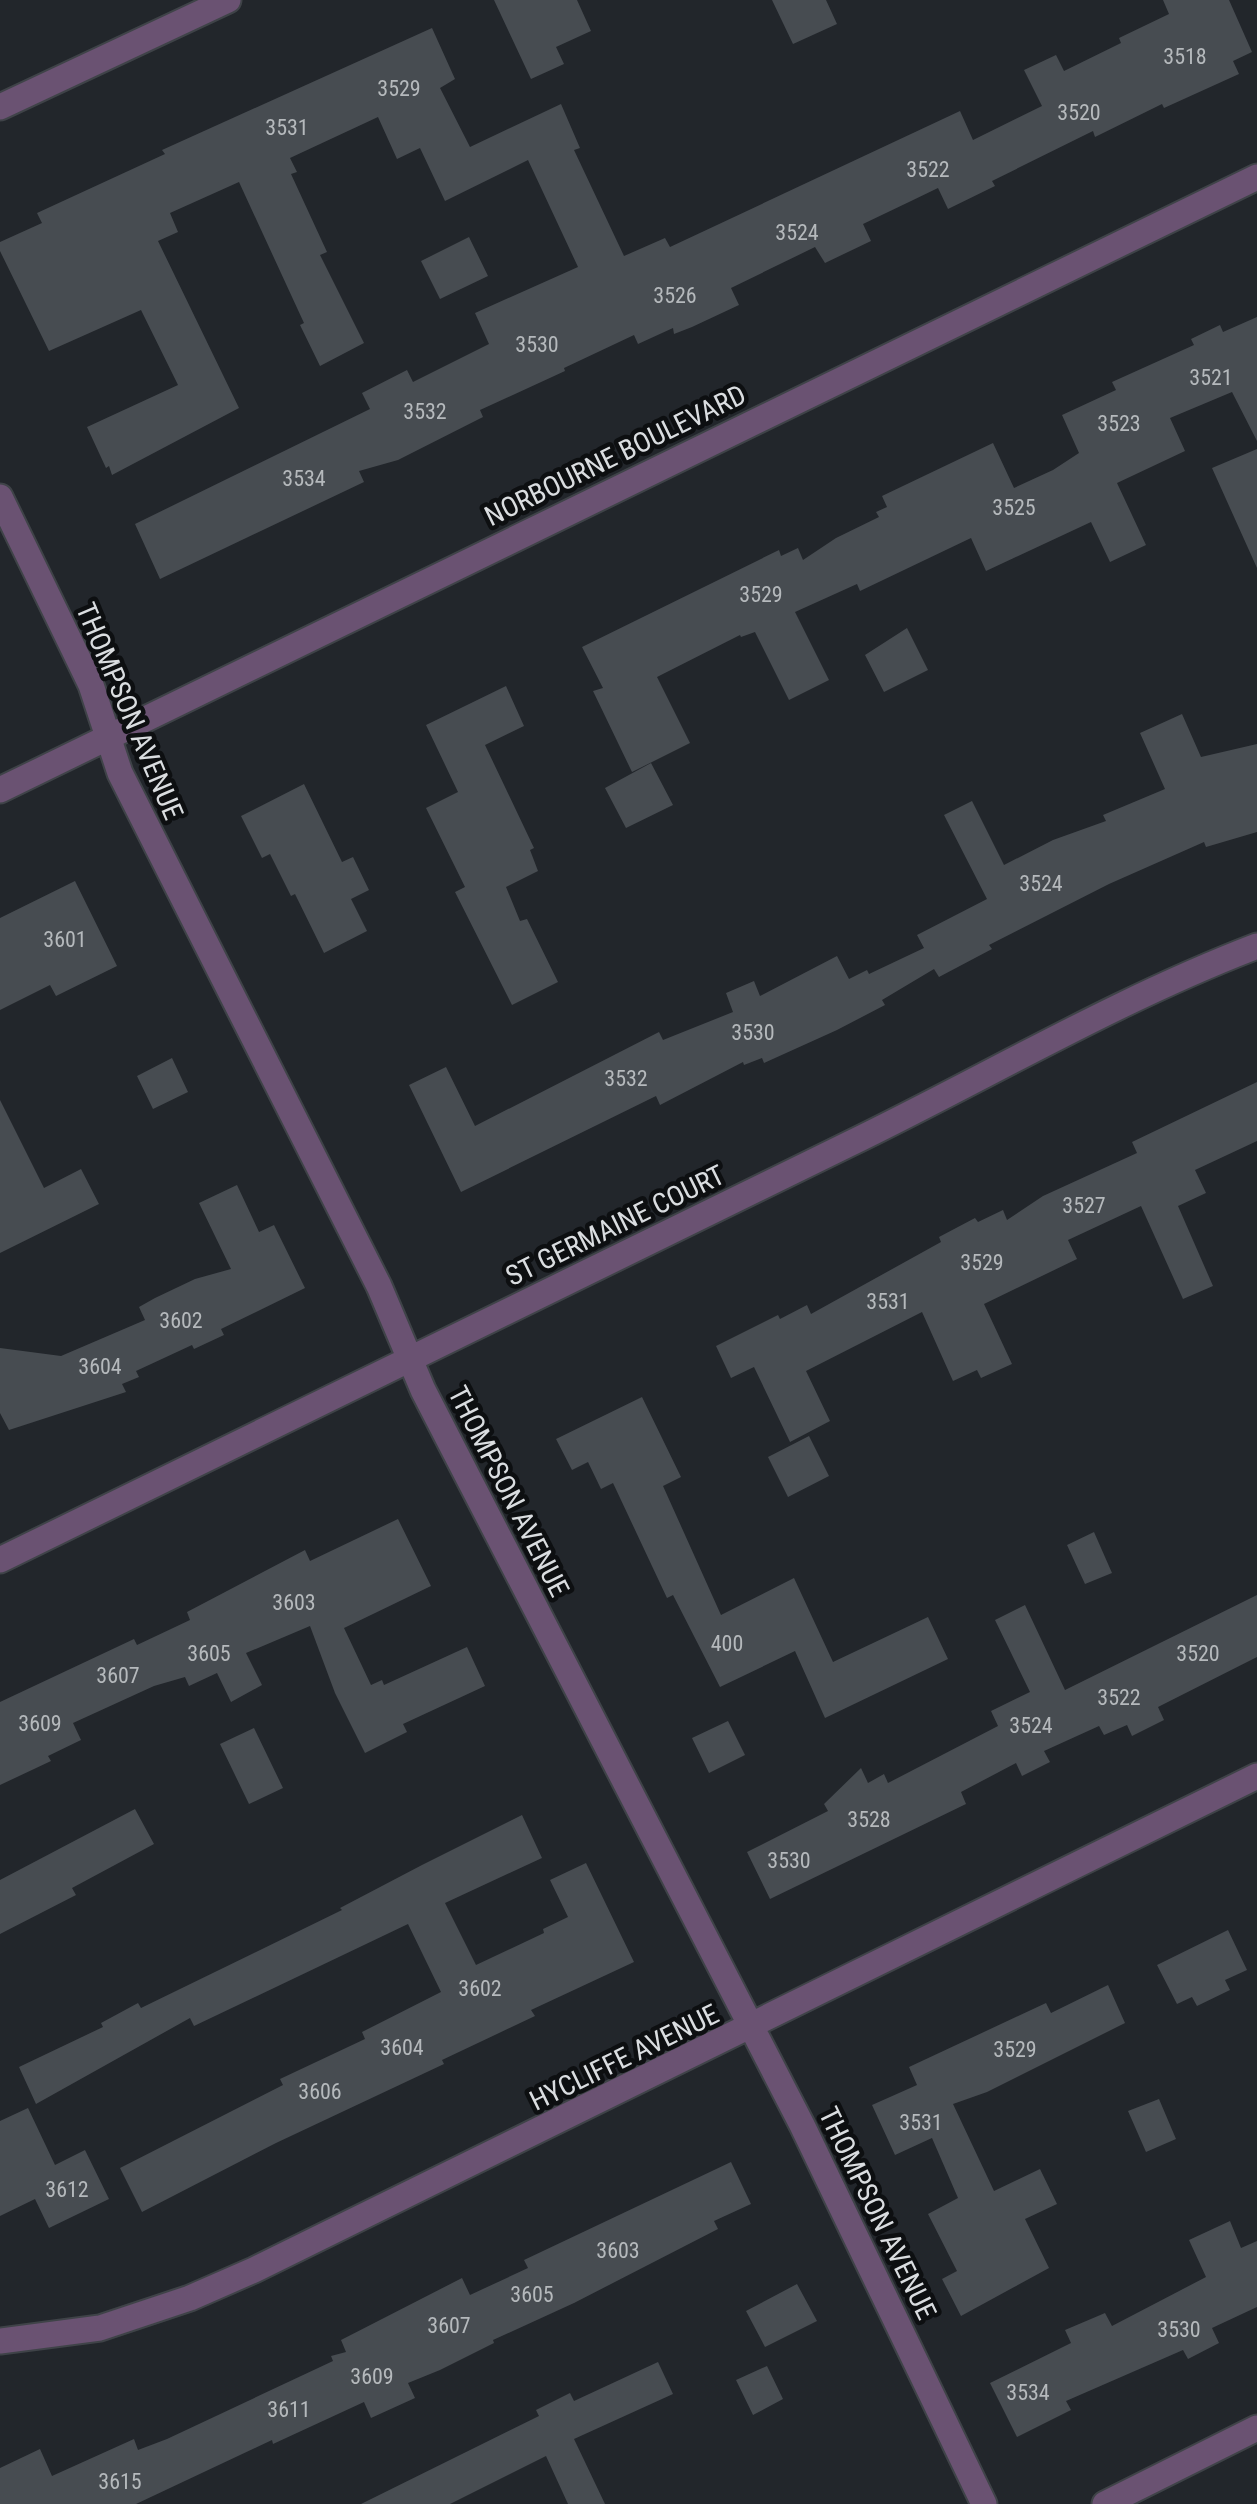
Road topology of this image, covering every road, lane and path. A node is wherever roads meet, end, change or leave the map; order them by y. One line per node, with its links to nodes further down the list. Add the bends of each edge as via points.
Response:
1 (228, 0): 2 (street)
2 (0, 107)
3 (1257, 177): 5 (street, NORBOURNE BOULEVARD)
4 (0, 497): 5 (street, THOMPSON AVENUE, via 91,685)
5 (107, 735): 6 (street, NORBOURNE BOULEVARD); 8 (street, THOMPSON AVENUE)
6 (0, 790)
7 (1257, 946): 8 (street, ST GERMAINE COURT)
8 (410, 1358): 9 (street, ST GERMAINE COURT); 11 (street, THOMPSON AVENUE)
9 (0, 1560)
10 (1257, 1776): 11 (street, HYCLIFFE AVENUE)
11 (752, 2028): 12 (street, HYCLIFFE AVENUE, via 190,2298 100,2328); 14 (street, THOMPSON AVENUE)
12 (0, 2341)
13 (1257, 2428): 15 (street)
14 (984, 2504)
15 (1105, 2504)

